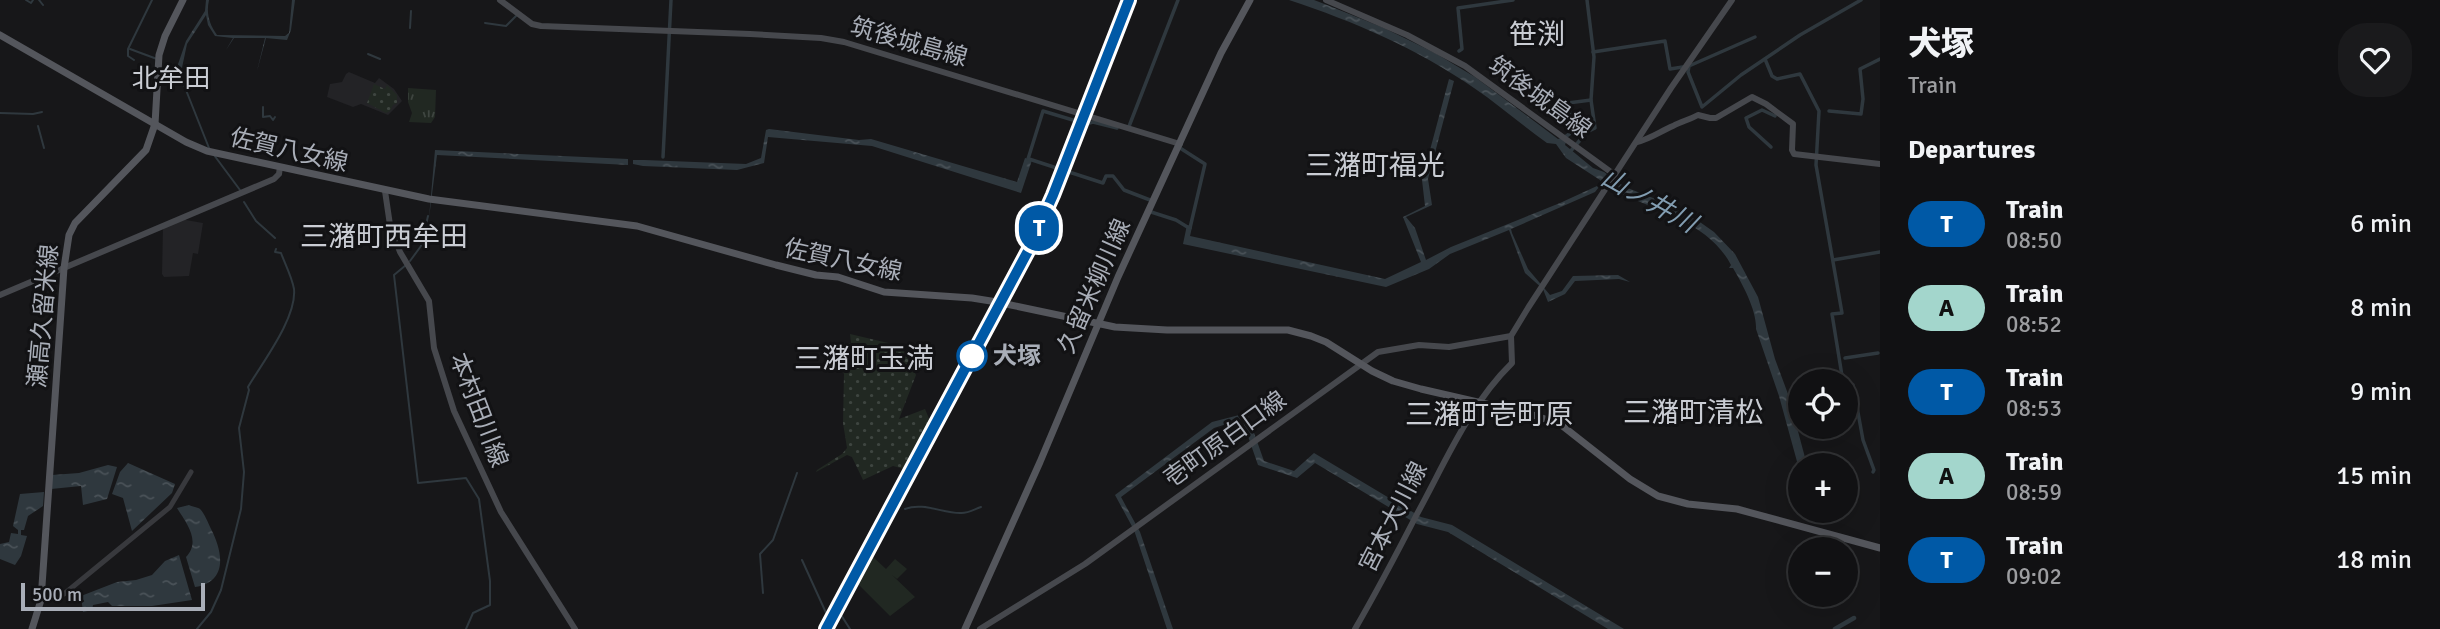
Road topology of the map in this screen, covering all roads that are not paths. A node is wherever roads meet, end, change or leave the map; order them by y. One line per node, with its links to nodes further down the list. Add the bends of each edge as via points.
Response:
1 (183, 0): 7 (main road, 瀬高久留米線, via 159,55)
2 (500, 0): 9 (main road, 筑後城島線, via 541,26 844,42)
3 (1250, 0): 9 (main road, 久留米柳川線, via 1220,53)
4 (1326, 0): 12 (main road, 筑後城島線, via 1465,66)
5 (1732, 0): 8 (main road)
6 (0, 35): 7 (main road, 佐賀八女線)
7 (155, 124): 11 (main road, 佐賀八女線, via 199,148); 14 (main road, 瀬高久留米線, via 141,158 75,223 66,245)
8 (1637, 142): 10 (main road, via 1696,115 1716,118 1752,97 1793,124 1793,153); 12 (main road)
9 (1180, 144): 16 (main road, 久留米柳川線)
10 (1880, 164)
11 (280, 167): 13 (main road, 佐賀八女線); 14 (main road, via 274,179)
12 (1614, 176): 17 (main road, 宮本大川線)
13 (385, 191): 16 (main road, 佐賀八女線, bridge, via 637,226 884,292 972,298); 24 (main road, 本村田川線, via 400,252 429,301 434,348 454,411 501,512)
14 (64, 268): 15 (main road); 22 (main road, 瀬高久留米線)
15 (0, 295)
16 (1097, 323): 18 (main road, 佐賀八女線, via 1167,330 1288,330 1326,342); 25 (main road, 久留米柳川線)
17 (1511, 337): 18 (main road, 壱町原白口線, via 1449,347 1391,349); 19 (main road, 宮本大川線, via 1511,363)
18 (1360, 364): 19 (main road, 佐賀八女線, via 1393,381); 26 (main road, 壱町原白口線, via 1085,564)
19 (1479, 402): 21 (main road, 佐賀八女線, via 1560,424 1658,496 1737,509); 27 (main road, 宮本大川線)
20 (191, 472): 22 (street, via 176,500 133,539 64,594)
21 (1880, 548)
22 (41, 593): 23 (main road, 瀬高久留米線)
23 (32, 629)
24 (575, 629)
25 (965, 629)
26 (980, 629)
27 (1355, 629)

